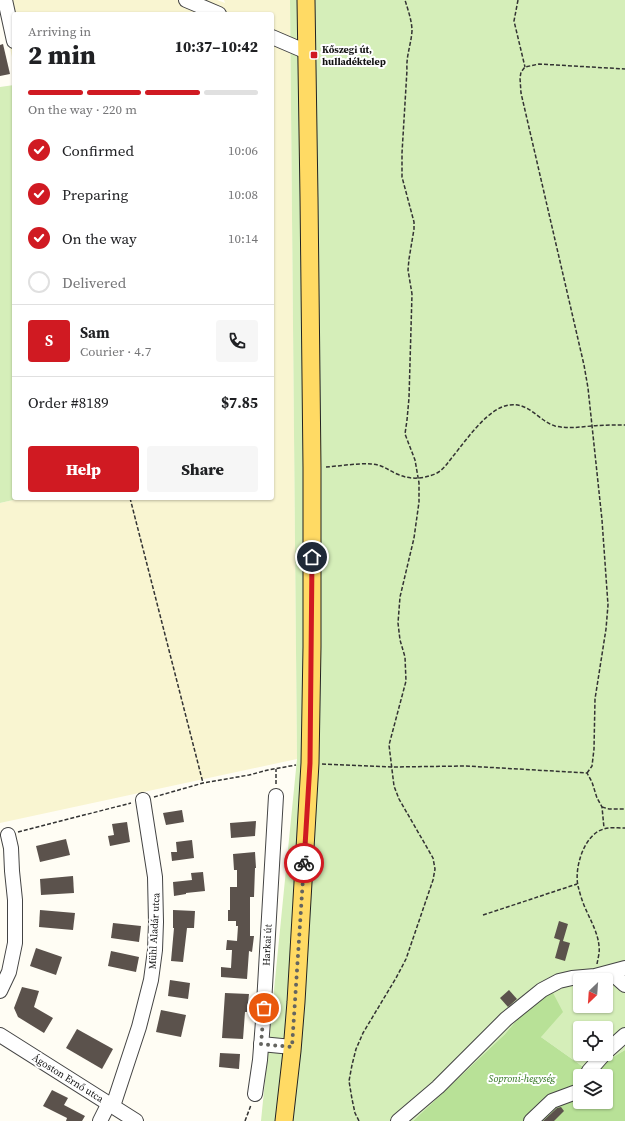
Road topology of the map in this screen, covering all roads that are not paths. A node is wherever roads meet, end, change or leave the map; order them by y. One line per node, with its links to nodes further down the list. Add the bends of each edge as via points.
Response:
1 (5, 0): 5 (street)
2 (186, 0): 4 (street)
3 (306, 0): 7 (main road)
4 (213, 12)
5 (12, 32)
6 (274, 38): 7 (street)
7 (307, 52): 17 (main road, via 312,647 310,763)
8 (276, 796): 15 (street, Harkai út)
9 (143, 800): 22 (street, Mühl Aladár utca, via 155,877 155,950 151,980 139,1027)
10 (8, 834): 12 (street, via 15,900 15,943 9,972)
11 (623, 977): 26 (street, via 572,978 559,981 542,990 506,1019 438,1087)
12 (0, 991)
13 (0, 1035): 22 (street, Ágoston Ernő utca)
14 (625, 1036): 16 (street)
15 (261, 1044): 17 (street); 21 (street, Harkai út)
16 (613, 1046)
17 (292, 1047): 25 (main road)
18 (598, 1061): 19 (street)
19 (591, 1069)
20 (573, 1092): 27 (street, via 552,1101)
21 (255, 1094)
22 (111, 1104): 23 (street, Mühl Aladár utca); 24 (street, Ágoston Ernő utca)
23 (100, 1121)
24 (136, 1121)
25 (284, 1121)
26 (398, 1121)
27 (531, 1121)

